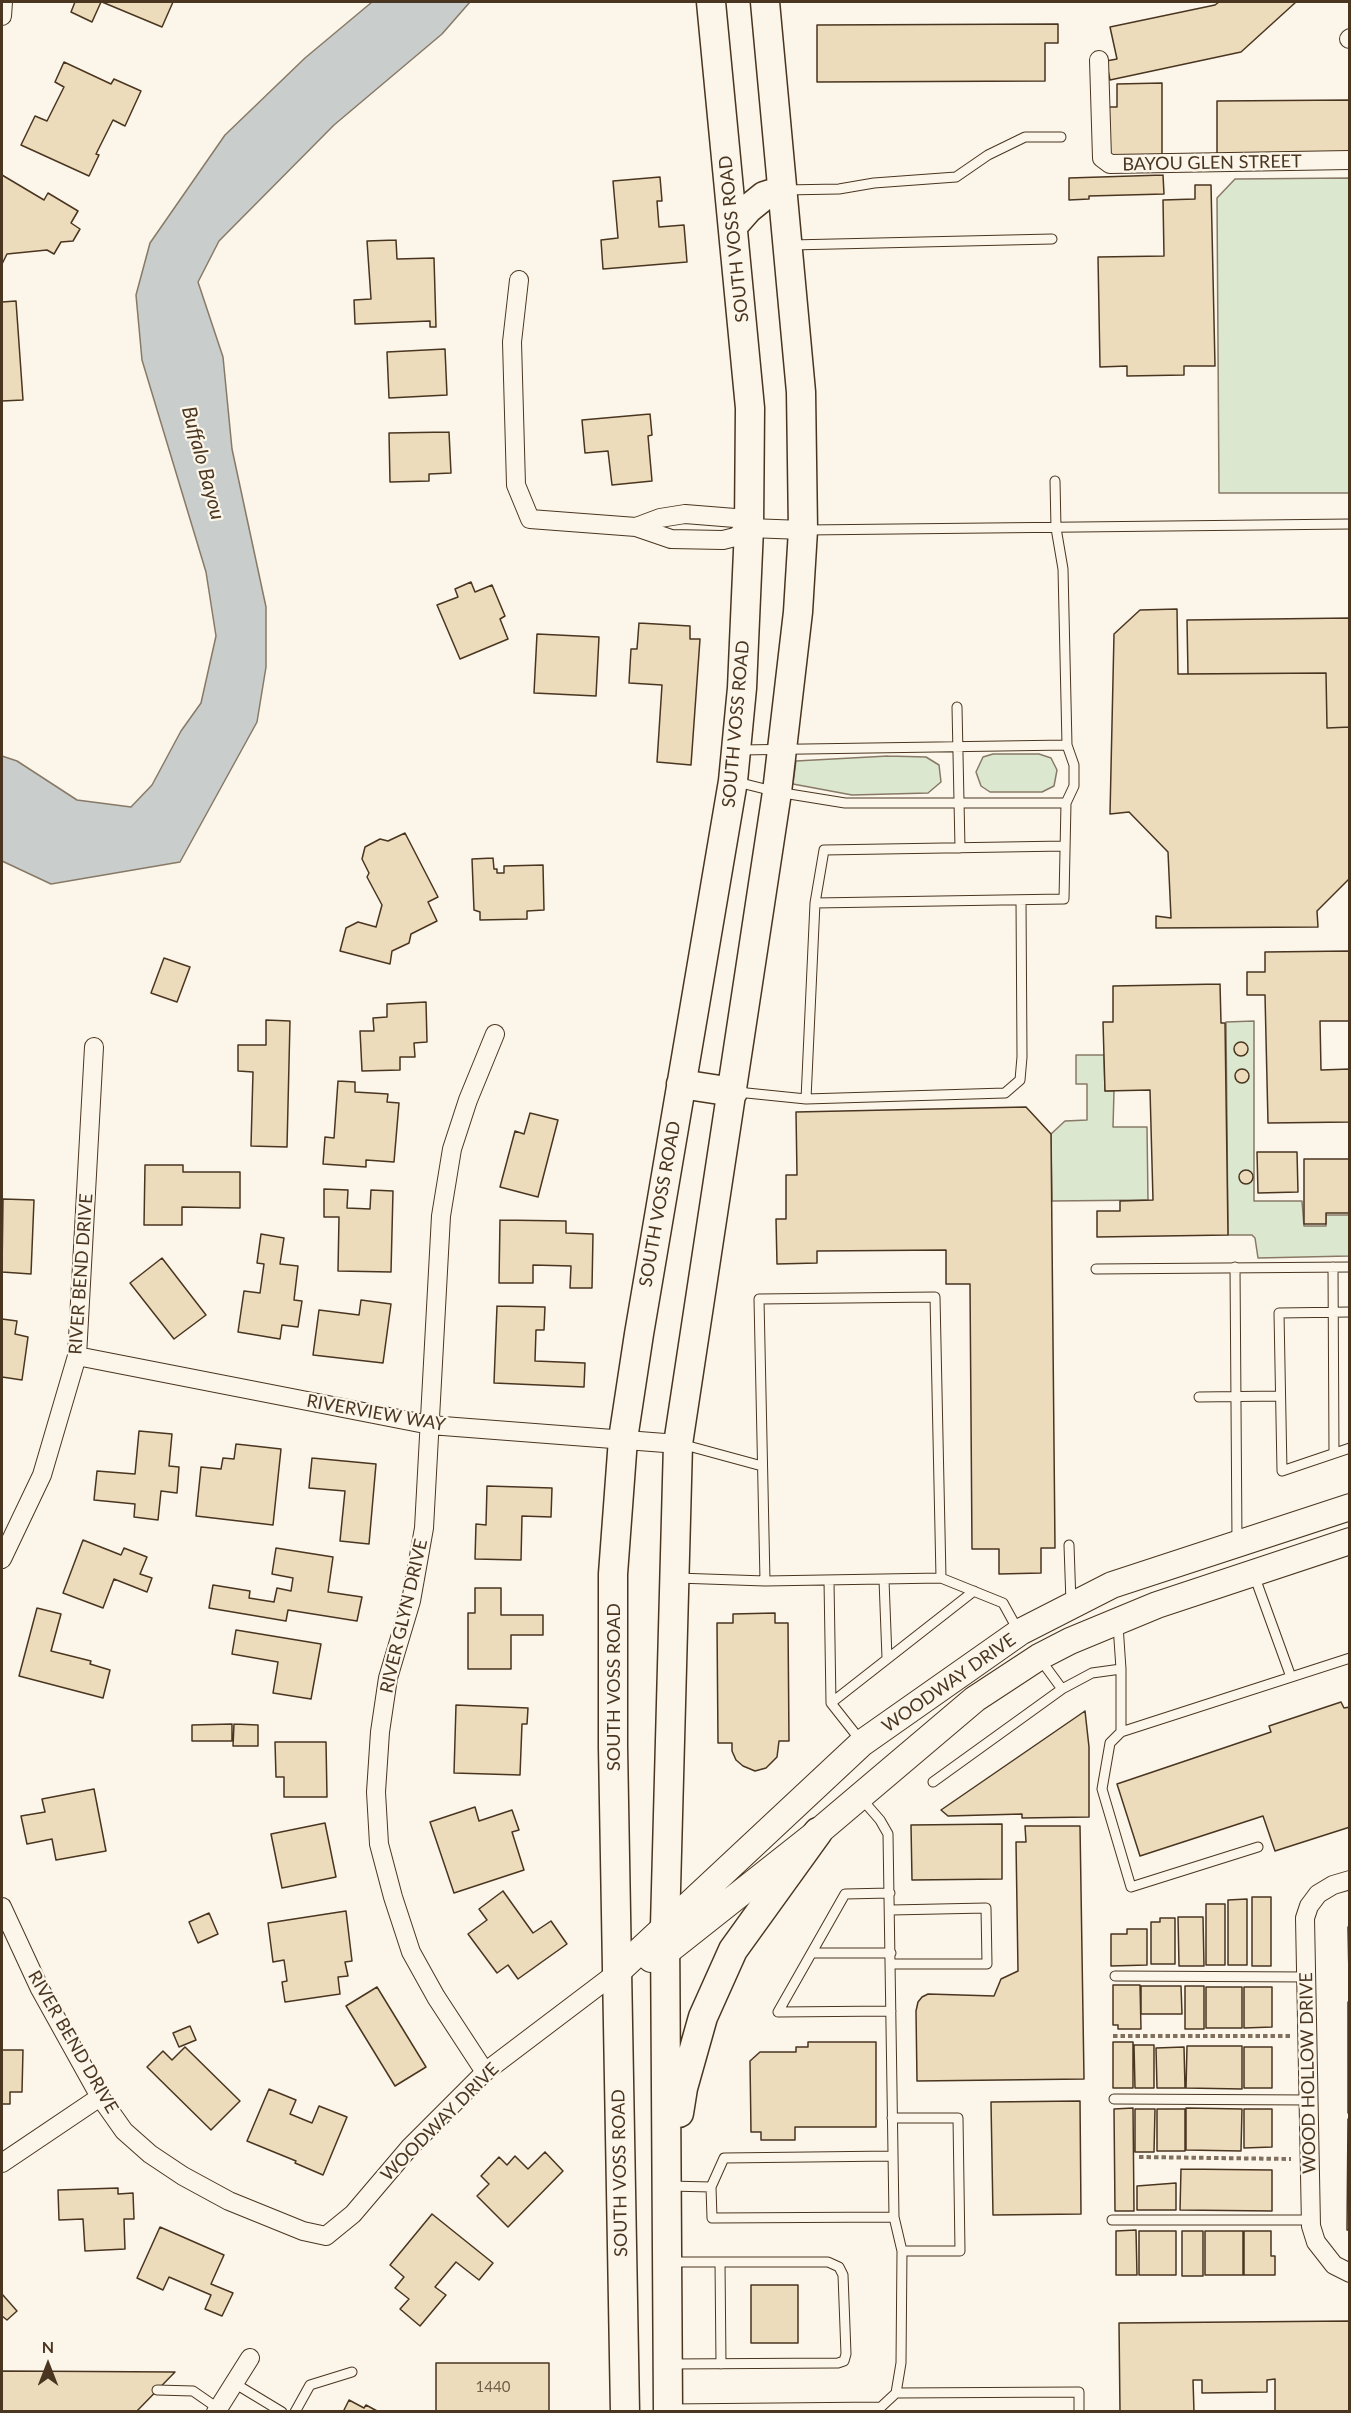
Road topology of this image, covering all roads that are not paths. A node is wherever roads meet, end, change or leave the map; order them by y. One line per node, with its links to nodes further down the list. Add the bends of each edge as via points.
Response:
1 (3, 2): 4 (street)
2 (711, 2): 9 (main road, SOUTH VOSS ROAD)
3 (765, 2): 8 (main road)
4 (2, 16)
5 (1099, 60): 7 (street, BAYOU GLEN STREET, via 1102,158 1110,164)
6 (1061, 137): 8 (lane, via 1025,137 956,177 839,189)
7 (1350, 160)
8 (783, 190): 9 (main road, via 764,196); 11 (main road)
9 (733, 226): 15 (main road, SOUTH VOSS ROAD, via 750,408)
10 (1052, 239): 11 (lane)
11 (788, 245): 17 (main road, via 801,393)
12 (519, 280): 15 (street, via 512,342 516,486 530,519 636,527 671,539 723,540)
13 (1055, 482): 16 (lane)
14 (1350, 524): 16 (lane)
15 (749, 528): 17 (street); 21 (main road, SOUTH VOSS ROAD)
16 (1056, 528): 17 (lane); 19 (lane, via 1063,569)
17 (802, 530): 22 (main road, via 800,591)
18 (957, 707): 20 (lane)
19 (1067, 745): 20 (lane); 26 (lane, via 1074,765 1074,786)
20 (957, 747): 22 (lane); 25 (lane)
21 (736, 749): 22 (lane); 23 (main road, SOUTH VOSS ROAD)
22 (782, 750): 24 (main road)
23 (733, 781): 24 (lane); 33 (main road, SOUTH VOSS ROAD)
24 (777, 792): 25 (lane, via 845,803); 34 (main road)
25 (959, 802): 26 (lane); 28 (lane)
26 (1066, 803): 27 (lane)
27 (1065, 846): 28 (lane); 29 (lane, via 1064,899)
28 (960, 848): 30 (lane, via 824,850)
29 (1021, 900): 30 (lane); 35 (lane, via 1020,1080 1005,1093)
30 (815, 903): 35 (lane)
31 (495, 1034): 46 (street, RIVER GLYN DRIVE, via 452,1149 441,1216)
32 (94, 1047): 42 (street, RIVER BEND DRIVE)
33 (681, 1084): 34 (main road); 47 (main road, SOUTH VOSS ROAD)
34 (732, 1092): 35 (lane); 48 (main road)
35 (806, 1099)
36 (1235, 1267): 37 (lane); 39 (lane); 43 (lane)
37 (1333, 1267): 38 (lane); 40 (lane)
38 (1350, 1267)
39 (1096, 1269)
40 (1333, 1312): 41 (lane); 44 (lane, via 1279,1313); 50 (lane)
41 (1350, 1312)
42 (77, 1356): 46 (street, RIVERVIEW WAY); 56 (street, RIVER BEND DRIVE, via 42,1475)
43 (1236, 1396): 44 (lane); 45 (lane); 54 (lane)
44 (1280, 1396): 50 (lane, via 1282,1471)
45 (1199, 1397)
46 (430, 1425): 47 (street, RIVERVIEW WAY); 92 (street, RIVER GLYN DRIVE, via 424,1528 411,1601 388,1678 381,1732 376,1792 379,1844 411,1952)
47 (623, 1438): 48 (street, RIVERVIEW WAY); 88 (main road, SOUTH VOSS ROAD, via 613,1574)
48 (678, 1444): 51 (lane); 58 (main road)
49 (1350, 1448): 50 (lane)
50 (1334, 1453)
51 (762, 1466): 59 (lane, via 759,1299 935,1297); 61 (lane)
52 (1350, 1508): 54 (main road, WOODWAY DRIVE)
53 (1350, 1541): 57 (main road, WOODWAY DRIVE)
54 (1238, 1544): 57 (main road); 64 (main road, WOODWAY DRIVE, via 1112,1585)
55 (1069, 1545): 64 (lane)
56 (2, 1559)
57 (1253, 1572): 65 (main road, WOODWAY DRIVE); 71 (lane)
58 (674, 1578): 61 (lane); 84 (main road)
59 (942, 1578): 60 (lane); 63 (lane)
60 (884, 1580): 62 (lane); 68 (lane)
61 (765, 1581): 62 (lane)
62 (829, 1581): 73 (lane)
63 (974, 1591): 66 (lane, via 1003,1604); 68 (lane)
64 (1071, 1606): 66 (main road, WOODWAY DRIVE)
65 (1117, 1620): 67 (main road, WOODWAY DRIVE); 70 (lane)
66 (1020, 1632): 67 (main road); 75 (main road, WOODWAY DRIVE)
67 (1039, 1657): 72 (lane); 77 (main road, WOODWAY DRIVE, via 975,1699)
68 (887, 1658): 73 (lane)
69 (1350, 1658): 71 (lane)
70 (1121, 1669): 72 (lane, via 1092,1673); 74 (lane)
71 (1291, 1677): 74 (lane)
72 (1062, 1689): 76 (lane)
73 (831, 1704): 75 (lane)
74 (1121, 1732): 79 (lane, via 1110,1743 1102,1789 1131,1887)
75 (862, 1743): 84 (main road, WOODWAY DRIVE)
76 (933, 1782)
77 (859, 1796): 78 (main road, WOODWAY DRIVE); 81 (lane, via 888,1834)
78 (818, 1832): 84 (main road, WOODWAY DRIVE); 99 (main road, via 733,1950 703,2017 683,2088)
79 (1258, 1847)
80 (1350, 1880): 90 (street, WOOD HOLLOW DRIVE, via 1318,1894 1309,1906 1305,1918)
81 (890, 1893): 83 (lane); 85 (lane, via 845,1894)
82 (2, 1907): 93 (street, RIVER BEND DRIVE, via 40,1989)
83 (891, 1910): 86 (lane); 87 (lane, via 986,1908 987,1964)
84 (665, 1940): 88 (main road, WOODWAY DRIVE); 99 (main road)
85 (813, 1953): 86 (lane); 91 (lane, via 778,2012)
86 (891, 1953): 87 (lane)
87 (891, 1964): 91 (lane)
88 (618, 1972): 92 (street, WOODWAY DRIVE); 112 (main road, SOUTH VOSS ROAD)
89 (1115, 1976): 90 (lane)
90 (1307, 1977): 95 (street, WOOD HOLLOW DRIVE)
91 (891, 2011): 96 (lane)
92 (485, 2072): 104 (street, WOODWAY DRIVE, via 410,2147 353,2214)
93 (100, 2097): 98 (street); 104 (street, RIVER BEND DRIVE, via 124,2131 183,2176 259,2214)
94 (1114, 2099): 95 (lane)
95 (1309, 2100): 103 (street, WOOD HOLLOW DRIVE)
96 (892, 2118): 97 (lane); 105 (lane, via 958,2118 960,2251)
97 (893, 2156): 100 (lane, via 724,2158); 101 (lane)
98 (2, 2163)
99 (667, 2186): 100 (lane); 106 (main road)
100 (711, 2187): 101 (lane, via 712,2218)
101 (894, 2217): 105 (lane)
102 (1112, 2220): 103 (lane)
103 (1311, 2220): 108 (street, WOOD HOLLOW DRIVE, via 1316,2242 1334,2265)
104 (326, 2236)
105 (902, 2251): 116 (lane, via 901,2363)
106 (667, 2262): 107 (lane); 110 (main road)
107 (720, 2262): 111 (lane); 111 (lane, via 828,2262 839,2268 843,2275 846,2354 844,2361 838,2363)
108 (1350, 2273)
109 (250, 2358): 114 (street)
110 (667, 2364): 111 (lane); 112 (main road); 119 (main road)
111 (721, 2364)
112 (622, 2366): 123 (main road, SOUTH VOSS ROAD)
113 (352, 2372): 122 (lane, via 310,2385)
114 (234, 2383): 118 (street); 121 (lane)
115 (157, 2390): 118 (lane, via 193,2391)
116 (896, 2393): 117 (lane); 124 (lane, via 1079,2392)
117 (881, 2409): 120 (lane)
118 (220, 2410)
119 (668, 2410): 120 (lane)
120 (730, 2410)
121 (282, 2412)
122 (296, 2412)
123 (625, 2412)
124 (1079, 2412)

